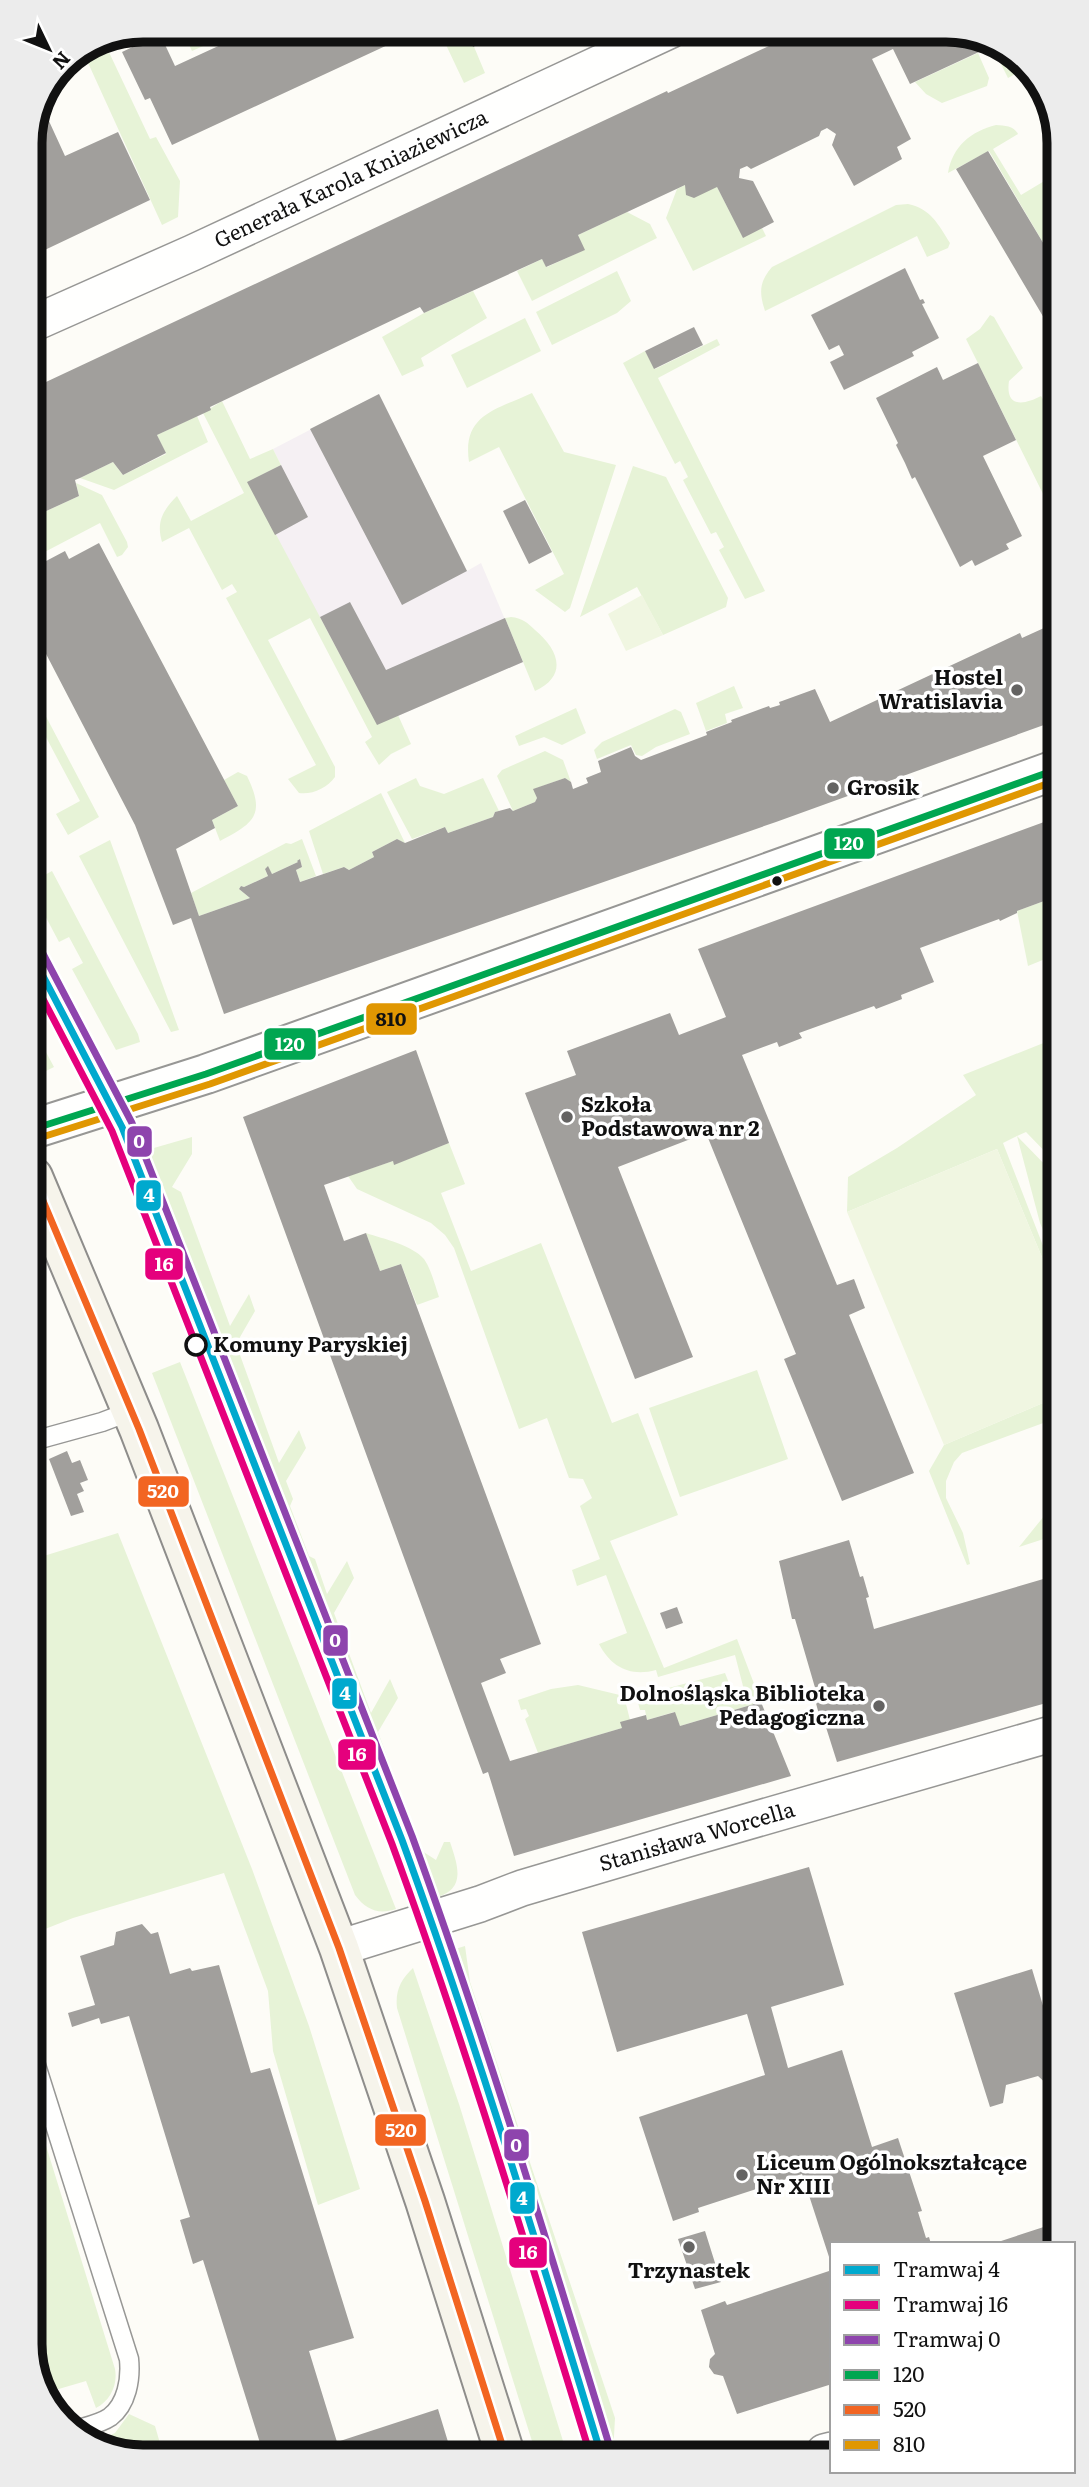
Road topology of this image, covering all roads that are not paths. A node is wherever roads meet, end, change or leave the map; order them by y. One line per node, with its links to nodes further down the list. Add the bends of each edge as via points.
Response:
1 (645, 42): 2 (street, Generała Karola Kniaziewicza)
2 (42, 320)
3 (1047, 773): 4 (street, via 206,1074)
4 (42, 1126)
5 (42, 1198): 6 (main road)
6 (131, 1411): 7 (lane); 9 (main road)
7 (42, 1439)
8 (1047, 1735): 9 (street, Stanisława Worcella, via 522,1888)
9 (339, 1948): 12 (main road)
10 (42, 2084): 11 (lane, via 129,2359 131,2377 115,2412)
11 (84, 2427)
12 (502, 2445)

